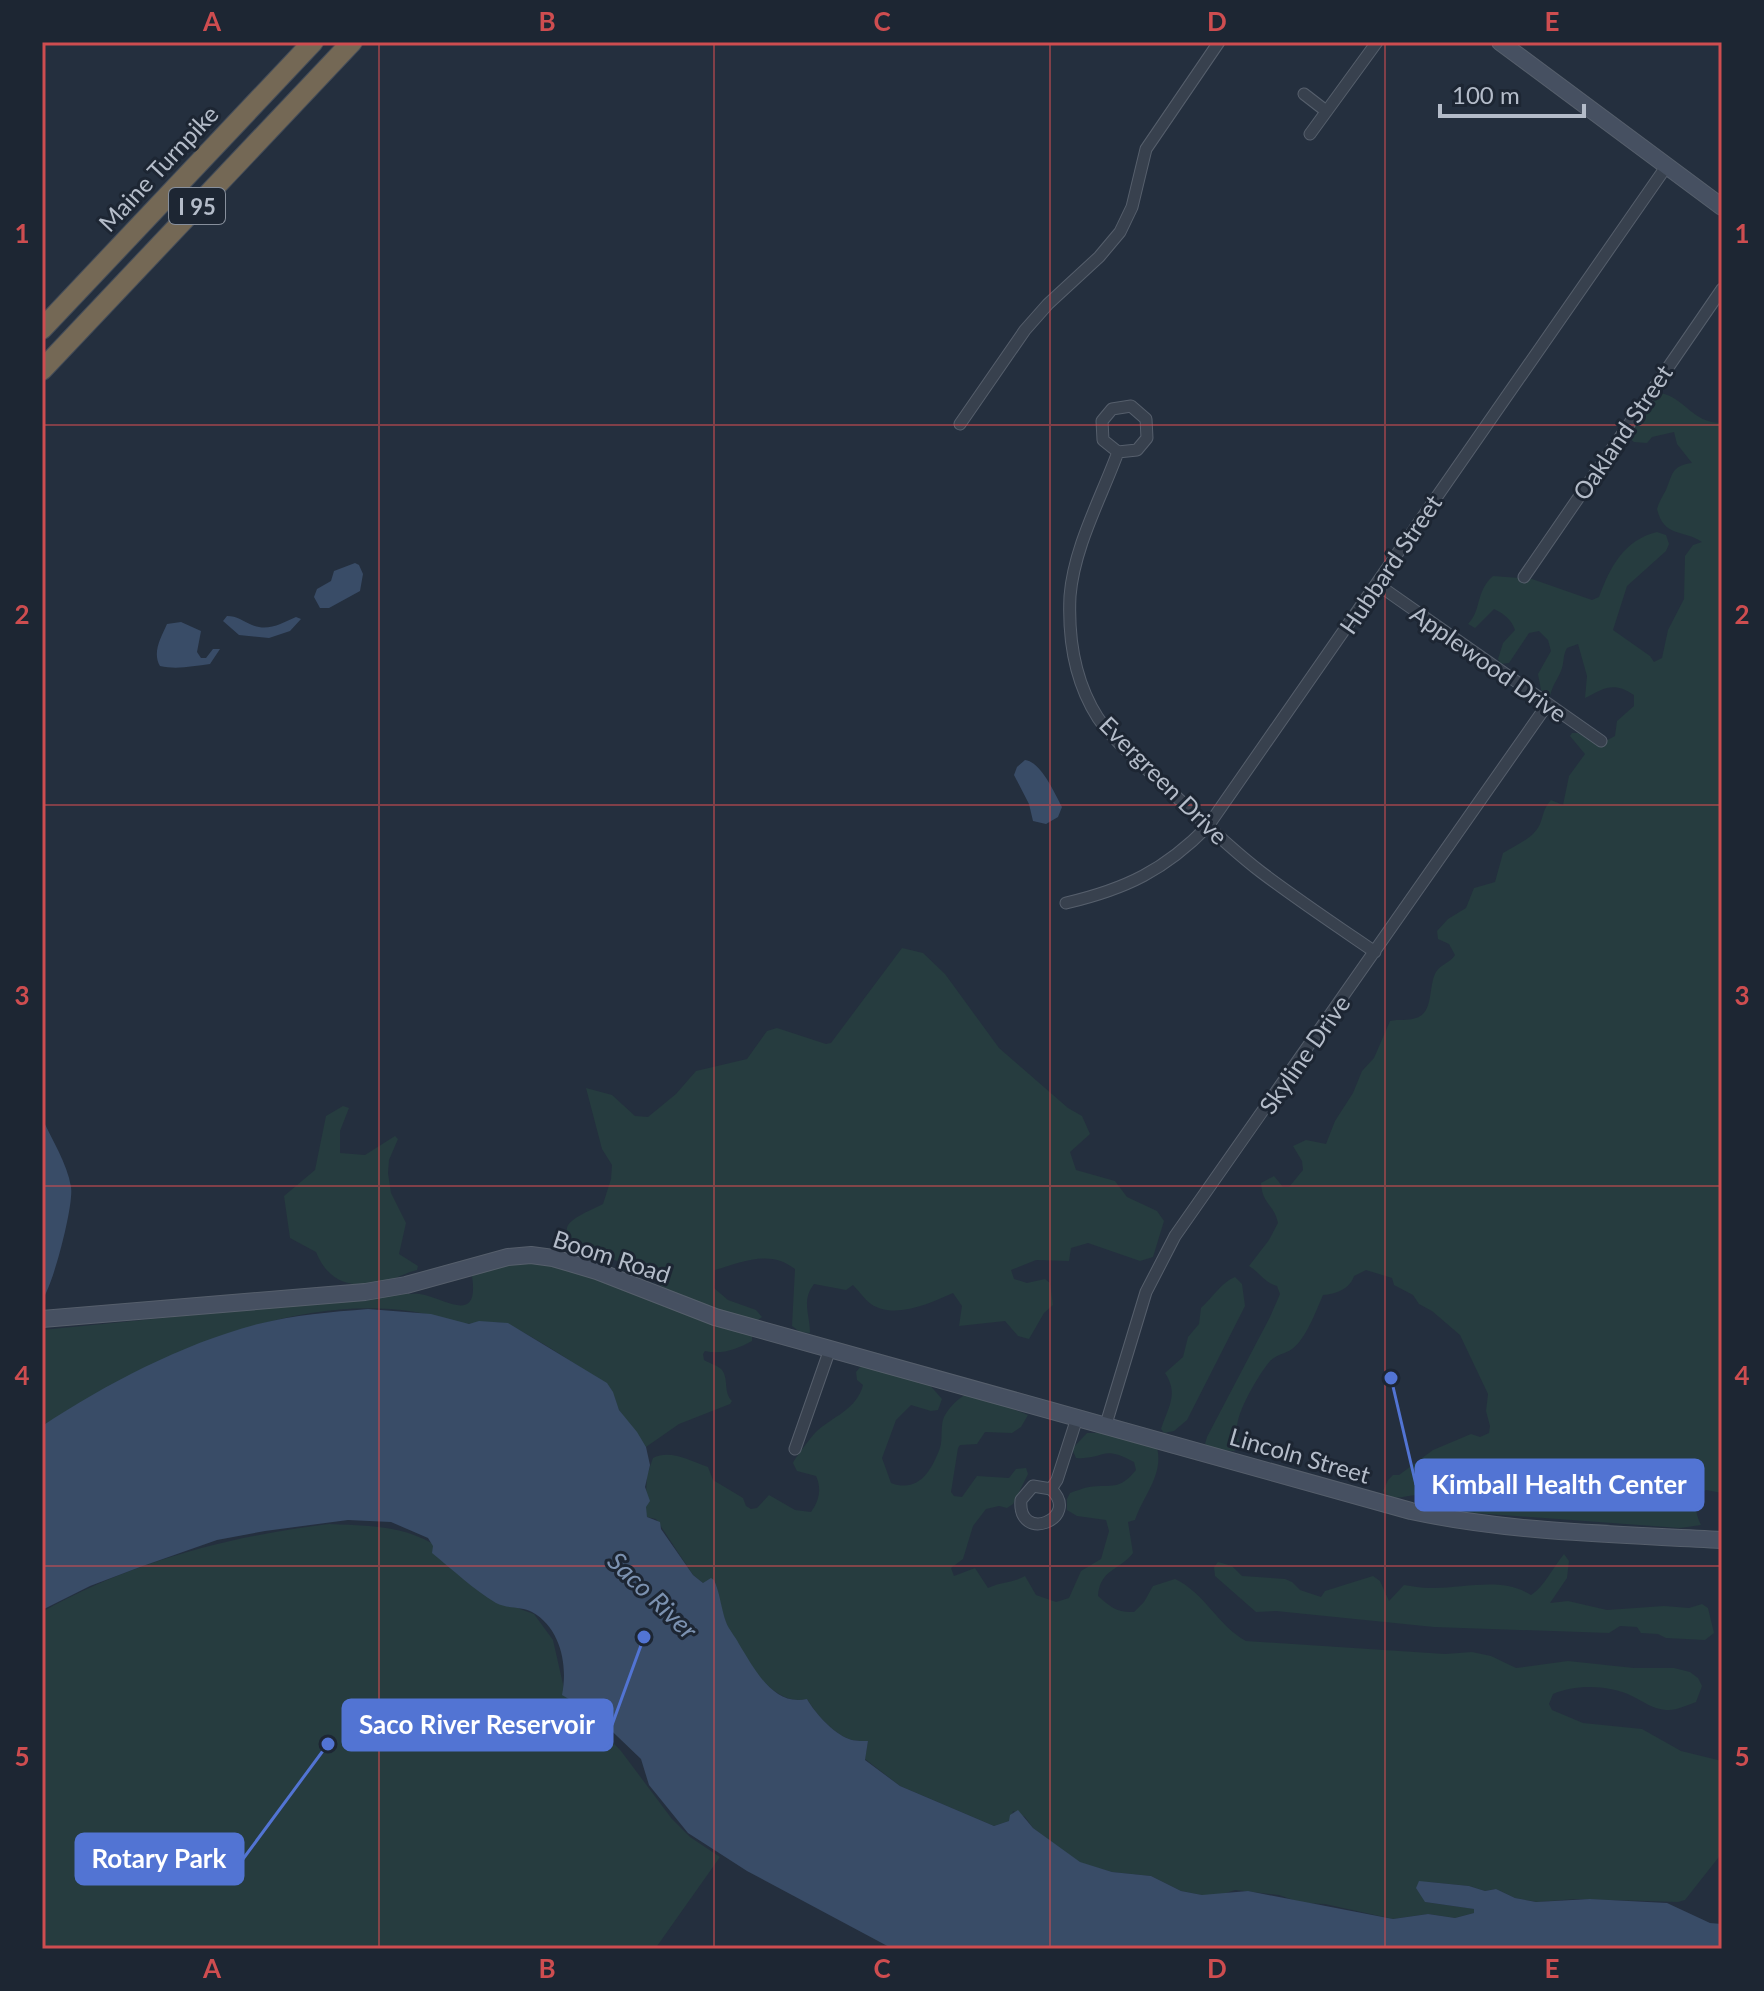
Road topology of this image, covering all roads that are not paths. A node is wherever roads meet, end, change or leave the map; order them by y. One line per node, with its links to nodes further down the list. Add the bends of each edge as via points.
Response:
1 (313, 42): 12 (highway, Maine Turnpike / I 95)
2 (352, 42): 13 (highway, I 95)
3 (1219, 42): 14 (street, via 1146,149 1120,232 1025,330)
4 (1377, 42): 7 (street)
5 (1500, 42): 9 (street)
6 (1304, 94): 7 (street)
7 (1326, 111): 8 (street)
8 (1310, 134)
9 (1666, 167): 10 (street); 17 (street, Hubbard Street)
10 (1722, 207)
11 (1722, 289): 16 (street, Oakland Street)
12 (42, 329)
13 (42, 370)
14 (960, 424)
15 (1118, 452): 15 (street, via 1137,450 1147,438 1146,419 1131,406 1115,407 1102,421 1103,440); 20 (street, Evergreen Drive, via 1073,578 1074,661 1090,704 1106,727)
16 (1524, 577)
17 (1377, 584): 18 (street, Applewood Drive); 20 (street, Hubbard Street)
18 (1547, 705): 19 (street, Applewood Drive); 22 (street, Skyline Drive)
19 (1601, 741)
20 (1208, 826): 21 (street, Hubbard Street, via 1146,875 1116,890); 22 (street, Evergreen Drive, via 1259,871)
21 (1066, 903)
22 (1375, 952): 26 (street, Skyline Drive, via 1175,1236 1135,1323)
23 (49, 1319): 24 (street, Boom Road, via 365,1292 531,1255 577,1264 715,1317)
24 (830, 1349): 25 (street, Boom Road); 27 (street)
25 (1077, 1418): 26 (street, Boom Road); 28 (street)
26 (1106, 1424): 29 (street, Lincoln Street, via 1431,1515 1520,1527)
27 (795, 1449)
28 (1051, 1489)
29 (1722, 1540)

